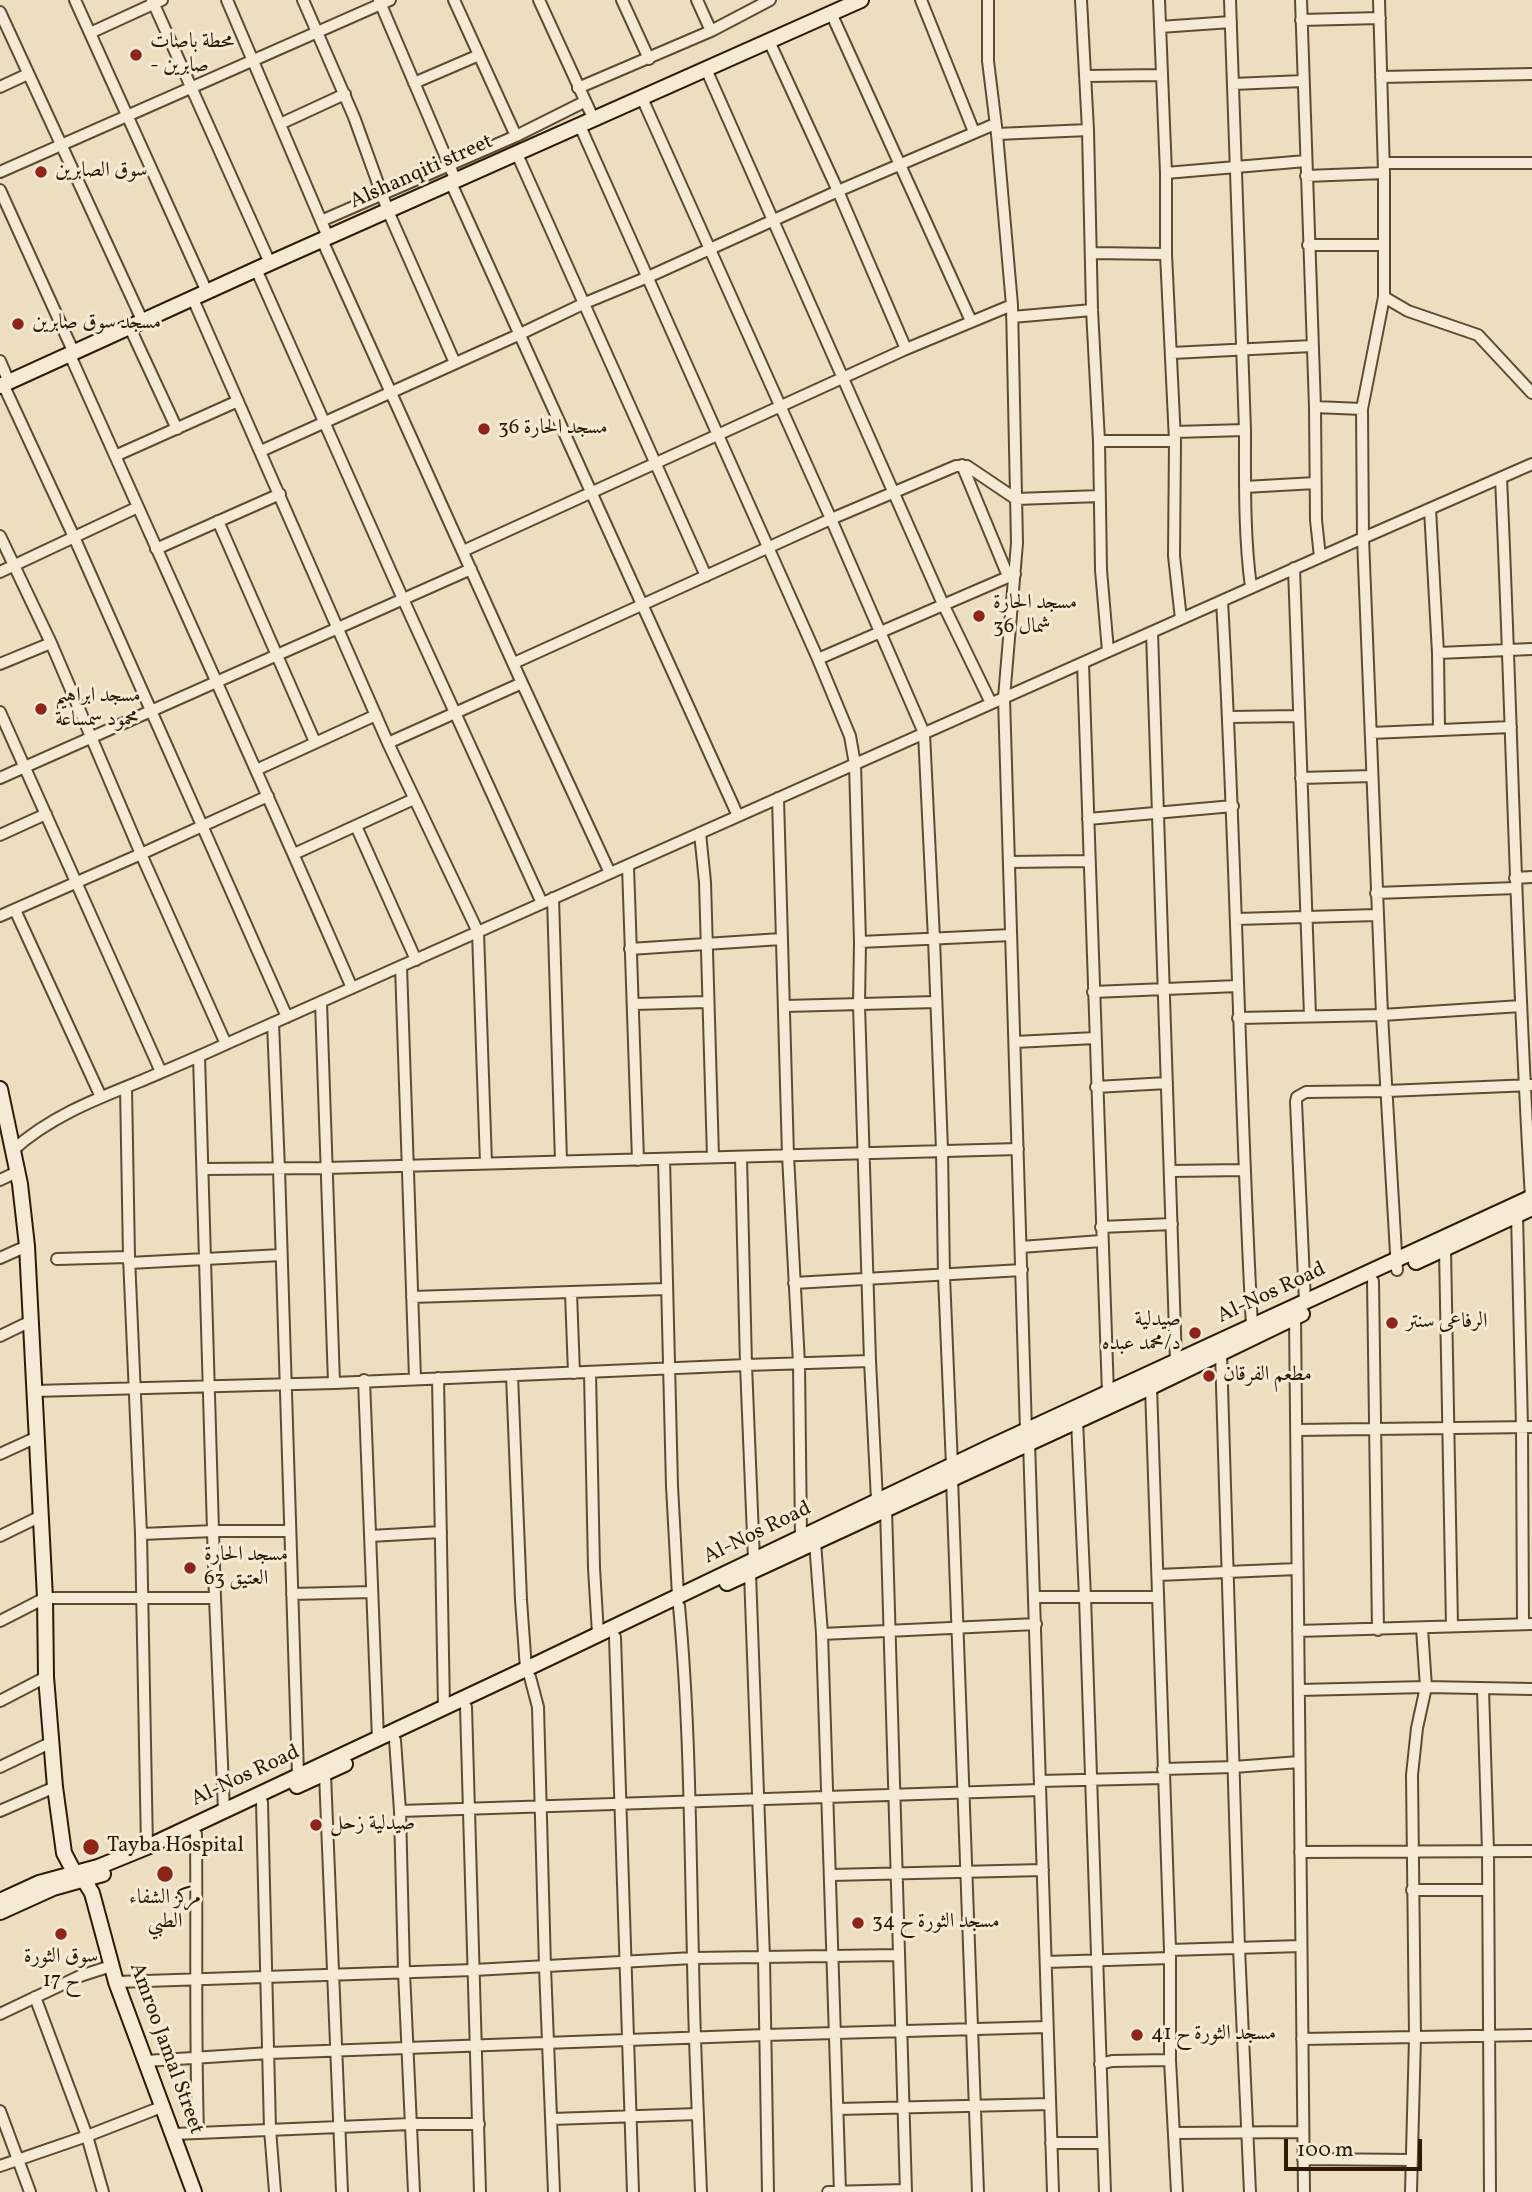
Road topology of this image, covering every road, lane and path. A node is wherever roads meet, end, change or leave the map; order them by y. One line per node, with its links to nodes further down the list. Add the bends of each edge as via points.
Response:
1 (75, 0): 26 (street)
2 (227, 0): 31 (street)
3 (303, 0): 27 (street)
4 (454, 0): 29 (street)
5 (539, 0): 43 (street)
6 (622, 0): 30 (street)
7 (697, 0): 25 (street)
8 (770, 0): 25 (street)
9 (861, 0): 20 (main road, Alshanqiti street)
10 (921, 0): 52 (street)
11 (988, 0): 50 (street, via 988,61)
12 (1082, 0): 36 (street)
13 (1159, 0): 24 (street)
14 (1230, 0): 23 (street)
15 (1301, 0): 22 (street)
16 (1379, 0): 21 (street)
17 (156, 1): 26 (street); 42 (street)
18 (383, 1): 27 (street); 39 (street)
19 (0, 12): 33 (street)
20 (831, 13): 28 (main road, Alshanqiti street); 59 (street)
21 (1380, 18): 22 (street); 37 (street)
22 (1301, 20): 38 (street)
23 (1231, 22): 24 (street); 40 (street)
24 (1160, 27): 35 (street)
25 (711, 32): 30 (street)
26 (90, 33): 47 (street)
27 (318, 33): 31 (street); 44 (street)
28 (769, 41): 32 (main road, Alshanqiti street); 67 (street)
29 (479, 55): 39 (street); 53 (street)
30 (649, 59): 43 (street)
31 (253, 62): 42 (street); 49 (street)
32 (705, 69): 45 (main road, Alshanqiti street); 70 (street)
33 (28, 74): 41 (street); 54 (street)
34 (1532, 74): 37 (street)
35 (1161, 75): 36 (street); 63 (street)
36 (1086, 76): 51 (street)
37 (1381, 77): 61 (street)
38 (1303, 81): 40 (street); 56 (street)
39 (414, 83): 58 (street)
40 (1233, 84): 60 (street)
41 (0, 87)
42 (191, 88): 47 (street); 78 (street)
43 (578, 88): 46 (street)
44 (345, 94): 49 (street); 68 (street)
45 (642, 98): 48 (main road, Alshanqiti street); 75 (street)
46 (584, 102): 48 (street); 53 (street)
47 (128, 116): 54 (street); 80 (street)
48 (587, 123): 55 (main road, Alshanqiti street); 79 (street)
49 (280, 124): 71 (street)
50 (996, 129): 51 (street); 52 (street); 84 (street)
51 (1088, 130): 76 (street)
52 (974, 132): 59 (street)
53 (516, 136): 58 (street)
54 (62, 146): 62 (street); 88 (street)
55 (517, 154): 65 (main road, Alshanqiti street); 83 (street)
56 (1306, 161): 60 (street); 64 (street)
57 (1532, 163): 61 (street)
58 (449, 165): 65 (street); 68 (street)
59 (900, 165): 67 (street); 87 (street)
60 (1236, 167): 63 (street); 92 (street)
61 (1384, 168): 64 (street); 74 (street)
62 (0, 172)
63 (1166, 173): 77 (street)
64 (1306, 177): 73 (street)
65 (453, 182): 69 (main road, Alshanqiti street); 89 (street)
66 (0, 190): 94 (street)
67 (838, 191): 70 (street); 91 (street)
68 (382, 194): 69 (street); 71 (street)
69 (388, 211): 72 (main road, Alshanqiti street); 96 (street)
70 (772, 220): 75 (street); 97 (street)
71 (321, 221): 72 (street)
72 (325, 238): 78 (main road, Alshanqiti street); 99 (street)
73 (1308, 245): 74 (street); 90 (street)
74 (1384, 245): 81 (street)
75 (709, 249): 79 (street); 102 (street)
76 (1091, 253): 77 (street); 85 (street)
77 (1166, 254): 93 (street)
78 (263, 266): 80 (main road, Alshanqiti street); 105 (street)
79 (648, 277): 83 (street); 108 (street)
80 (207, 292): 82 (main road, Alshanqiti street)
81 (1384, 297): 100 (street, via 1408,311 1478,335); 104 (street)
82 (193, 299): 88 (main road, Alshanqiti street); 101 (street)
83 (584, 303): 89 (street); 113 (street)
84 (1012, 305): 86 (street); 87 (street)
85 (1092, 310): 86 (street); 110 (street)
86 (1012, 317): 123 (street)
87 (971, 321): 91 (street)
88 (137, 325): 94 (main road, Alshanqiti street); 106 (street)
89 (519, 335): 96 (street); 121 (street)
90 (1312, 346): 92 (street); 103 (street)
91 (906, 349): 97 (street)
92 (1242, 349): 93 (street); 107 (street)
93 (1172, 352): 109 (street)
94 (72, 354): 98 (main road, Alshanqiti street); 112 (street)
95 (0, 361): 98 (street)
96 (455, 363): 99 (street)
97 (843, 379): 102 (street); 119 (street)
98 (4, 384): 129 (street)
99 (391, 393): 105 (street); 133 (street)
100 (1532, 393)
101 (238, 401): 106 (street); 111 (street)
102 (781, 407): 108 (street); 126 (street)
103 (1315, 407): 104 (street); 117 (street)
104 (1362, 409): 130 (street)
105 (325, 423): 111 (street); 142 (street)
106 (177, 429): 112 (street)
107 (1245, 430): 109 (street); 118 (street)
108 (718, 434): 113 (street); 131 (street)
109 (1175, 437): 110 (street); 146 (street, via 1174,556)
110 (1099, 441): 122 (street)
111 (261, 451): 120 (street)
112 (115, 456): 124 (street)
113 (656, 462): 121 (street); 140 (street)
114 (1532, 464): 116 (street)
115 (962, 465): 119 (street); 123 (street); 139 (street)
116 (1501, 478): 125 (street); 152 (street)
117 (1315, 483): 118 (street); 134 (street)
118 (1245, 487): 141 (street)
119 (894, 492): 126 (street); 144 (street)
120 (280, 494): 127 (street); 147 (street)
121 (590, 494): 133 (street); 145 (street)
122 (1100, 496): 123 (street); 153 (street)
123 (1016, 499): 139 (street)
124 (138, 507): 129 (street); 132 (street)
125 (1430, 509): 130 (street); 154 (street)
126 (831, 519): 131 (street); 148 (street)
127 (218, 521): 132 (street); 155 (street)
128 (0, 536): 135 (street)
129 (74, 537): 135 (street); 164 (street)
130 (1363, 538): 134 (street); 173 (street)
131 (768, 548): 140 (street); 156 (street)
132 (156, 549): 160 (street)
133 (463, 551): 137 (street)
134 (1320, 557): 136 (street)
135 (14, 566): 138 (street); 150 (street)
136 (1294, 568): 141 (street); 168 (street)
137 (471, 569): 142 (street); 157 (street)
138 (0, 572)
139 (1012, 575): 144 (street); 162 (street)
140 (705, 576): 145 (street)
141 (1251, 587): 143 (street)
142 (402, 599): 147 (street); 166 (street)
143 (1222, 600): 146 (street); 169 (street)
144 (943, 604): 148 (street); 163 (street)
145 (641, 605): 157 (street); 189 (street)
146 (1181, 619): 149 (street)
147 (338, 628): 155 (street); 167 (street)
148 (880, 632): 156 (street); 172 (street)
149 (1152, 632): 153 (street); 187 (street)
150 (51, 643): 159 (street); 174 (street)
151 (1532, 649): 152 (street)
152 (1509, 650): 154 (street); 170 (street)
153 (1108, 651): 158 (street)
154 (1437, 653): 171 (street)
155 (278, 654): 160 (street); 175 (street)
156 (818, 659): 177 (street, via 850,736)
157 (514, 663): 161 (street)
158 (1083, 663): 162 (street); 190 (street)
159 (0, 664)
160 (215, 682): 164 (street); 179 (street)
161 (522, 683): 166 (street); 200 (street)
162 (1004, 698): 163 (street); 198 (street)
163 (991, 703): 172 (street)
164 (152, 710): 174 (street); 191 (street)
165 (0, 712): 178 (street)
166 (455, 712): 176 (street); 206 (street)
167 (376, 715): 175 (street); 176 (street)
168 (1298, 716): 169 (street); 182 (street)
169 (1229, 717): 186 (street)
170 (1511, 727): 171 (street); 203 (street)
171 (1439, 730): 173 (street)
172 (924, 733): 177 (street); 215 (street)
173 (1371, 733): 180 (street)
174 (90, 737): 178 (street); 195 (street)
175 (315, 742): 179 (street)
176 (388, 743): 185 (street)
177 (855, 764): 184 (street); 216 (street)
178 (24, 767): 181 (street); 188 (street)
179 (256, 770): 183 (street)
180 (1372, 776): 182 (street); 204 (street)
181 (0, 778)
182 (1301, 778): 210 (street)
183 (268, 796): 191 (street); 196 (street)
184 (778, 798): 189 (street); 214 (street)
185 (414, 799): 192 (street); 212 (street)
186 (1233, 806): 187 (street); 211 (street)
187 (1158, 812): 190 (street); 223 (street)
188 (46, 814): 194 (street); 202 (street)
189 (738, 816): 193 (street)
190 (1088, 818): 197 (street)
191 (203, 824): 195 (street); 234 (street)
192 (356, 826): 196 (street); 219 (street)
193 (700, 833): 199 (street); 217 (street)
194 (0, 835)
195 (141, 854): 202 (street); 239 (street)
196 (294, 854): 222 (street)
197 (1089, 861): 198 (street); 224 (street)
198 (1009, 862): 213 (street)
199 (628, 866): 200 (street); 218 (street)
200 (610, 873): 205 (street)
201 (1532, 877): 203 (street)
202 (77, 882): 207 (street); 241 (street)
203 (1516, 883): 204 (street); 231 (street)
204 (1376, 893): 208 (street)
205 (553, 898): 206 (street); 259 (street)
206 (542, 904): 212 (street)
207 (15, 910): 209 (street); 248 (street)
208 (1377, 915): 210 (street); 232 (street)
209 (0, 916)
210 (1308, 917): 211 (street); 233 (street)
211 (1236, 919): 221 (street)
212 (478, 932): 219 (street); 260 (street)
213 (1011, 935): 215 (street); 238 (street)
214 (781, 939): 217 (street); 230 (street)
215 (934, 939): 216 (street); 227 (street)
216 (860, 942): 229 (street)
217 (706, 944): 218 (street); 226 (street)
218 (630, 949): 228 (street)
219 (416, 960): 220 (street)
220 (401, 966): 222 (street); 261 (street)
221 (1238, 986): 223 (street); 235 (street)
222 (352, 988): 225 (street)
223 (1165, 990): 224 (street); 242 (street)
224 (1093, 992): 237 (street)
225 (321, 1002): 234 (street); 262 (street)
226 (707, 1002): 228 (street); 255 (street)
227 (936, 1002): 229 (street); 252 (street)
228 (634, 1004): 258 (street)
229 (859, 1005): 230 (street); 253 (street)
230 (785, 1006): 254 (street)
231 (1521, 1006): 232 (street); 243 (street)
232 (1382, 1015): 233 (street); 247 (street)
233 (1310, 1016): 235 (street)
234 (287, 1017): 236 (street)
235 (1238, 1018): 265 (street)
236 (273, 1023): 239 (street); 264 (street)
237 (1095, 1038): 238 (street); 245 (street)
238 (1015, 1042): 251 (street)
239 (226, 1044): 240 (street)
240 (199, 1056): 241 (street); 263 (street)
241 (161, 1072): 244 (street)
242 (1167, 1083): 245 (street); 266 (street)
243 (1528, 1085): 247 (street); 269 (street)
244 (126, 1087): 248 (street); 280 (street)
245 (1096, 1087): 272 (street)
246 (0, 1089): 250 (main road)
247 (1387, 1091): 282 (street); 291 (street, via 1306,1092 1297,1097)
248 (102, 1097): 250 (street)
249 (0, 1120): 250 (main road)
250 (12, 1148): 267 (main road, Amroo Jamal Street)
251 (1018, 1149): 252 (street); 275 (street)
252 (942, 1150): 253 (street); 284 (street)
253 (864, 1153): 254 (street); 285 (street)
254 (788, 1155): 256 (street); 287 (street)
255 (713, 1157): 256 (street); 257 (street)
256 (741, 1157): 300 (street)
257 (664, 1159): 258 (street); 288 (street)
258 (638, 1160): 259 (street)
259 (561, 1161): 260 (street)
260 (486, 1163): 261 (street)
261 (408, 1165): 262 (street); 290 (street)
262 (327, 1168): 264 (street); 308 (street)
263 (204, 1169): 264 (street); 281 (street)
264 (279, 1169): 277 (street)
265 (1244, 1170): 266 (street); 294 (street)
266 (1171, 1171): 271 (street)
267 (17, 1172): 268 (street); 274 (main road, Amroo Jamal Street)
268 (0, 1180)
269 (1532, 1201): 270 (main road, Al-Nos Road); 282 (main road, Al-Nos Road)
270 (1517, 1215): 276 (main road, Al-Nos Road); 317 (street)
271 (1172, 1224): 272 (street); 298 (street)
272 (1101, 1227): 273 (street)
273 (1101, 1241): 275 (street); 314 (street)
274 (27, 1246): 278 (street); 293 (main road, Amroo Jamal Street)
275 (1021, 1247): 283 (street)
276 (1445, 1249): 282 (main road, Al-Nos Road); 316 (street)
277 (281, 1255): 281 (street); 309 (street)
278 (0, 1258)
279 (57, 1259): 280 (street)
280 (129, 1260): 281 (street); 311 (street)
281 (205, 1260): 310 (street)
282 (1396, 1266): 286 (main road, Al-Nos Road); 291 (main road, Al-Nos Road)
283 (1022, 1270): 284 (street); 320 (street)
284 (944, 1276): 285 (street); 323 (street)
285 (868, 1280): 287 (street); 297 (street)
286 (1373, 1281): 292 (main road, Al-Nos Road); 318 (street)
287 (794, 1283): 299 (street)
288 (666, 1289): 289 (street); 301 (street)
289 (571, 1293): 290 (street); 302 (street)
290 (412, 1297): 305 (street)
291 (1305, 1302): 294 (main road, Al-Nos Road)
292 (1295, 1317): 296 (main road, Al-Nos Road); 319 (street)
293 (31, 1321): 295 (street); 313 (main road, Amroo Jamal Street)
294 (1252, 1326): 298 (main road, Al-Nos Road)
295 (0, 1336)
296 (1221, 1353): 312 (main road, Al-Nos Road); 336 (street)
297 (870, 1361): 299 (street); 324 (street)
298 (1177, 1362): 314 (main road, Al-Nos Road)
299 (799, 1364): 300 (street); 332 (street)
300 (746, 1365): 301 (street); 334 (street)
301 (669, 1369): 303 (street); 346 (street)
302 (574, 1373): 303 (street); 304 (street)
303 (590, 1373): 356 (street)
304 (512, 1375): 306 (street); 359 (street)
305 (415, 1378): 306 (street); 307 (street)
306 (438, 1378): 328 (street)
307 (364, 1380): 308 (street); 331 (street)
308 (334, 1383): 309 (street)
309 (286, 1384): 310 (street); 327 (street)
310 (210, 1386): 311 (street); 326 (street)
311 (135, 1387): 313 (street); 329 (street)
312 (1151, 1387): 315 (main road, Al-Nos Road); 337 (street)
313 (34, 1391): 321 (main road, Amroo Jamal Street)
314 (1108, 1394): 320 (main road, Al-Nos Road)
315 (1077, 1420): 320 (main road, Al-Nos Road); 341 (street)
316 (1450, 1427): 317 (street); 318 (street); 350 (street)
317 (1527, 1427): 349 (street)
318 (1376, 1428): 319 (street); 353 (street)
319 (1296, 1430): 335 (street)
320 (1027, 1437): 323 (main road, Al-Nos Road); 340 (street)
321 (35, 1438): 322 (street); 325 (main road, Amroo Jamal Street)
322 (0, 1454)
323 (952, 1472): 324 (main road, Al-Nos Road); 351 (street)
324 (881, 1505): 332 (main road, Al-Nos Road); 333 (main road, Al-Nos Road); 354 (street)
325 (40, 1517): 330 (street); 343 (main road, Amroo Jamal Street)
326 (215, 1531): 327 (street); 329 (street); 345 (street)
327 (290, 1531): 339 (street)
328 (441, 1532): 331 (street); 367 (street)
329 (141, 1534): 344 (street)
330 (0, 1536)
331 (370, 1536): 338 (street)
332 (801, 1537): 334 (main road, Al-Nos Road)
333 (815, 1542): 334 (main road, Al-Nos Road); 357 (street)
334 (752, 1566): 346 (main road, Al-Nos Road); 383 (street)
335 (1297, 1569): 336 (street); 355 (street)
336 (1228, 1572): 337 (street); 373 (street)
337 (1157, 1575): 342 (street)
338 (372, 1592): 339 (street); 368 (street)
339 (292, 1594): 376 (street)
340 (1035, 1597): 341 (street); 348 (street)
341 (1086, 1597): 342 (street); 377 (street)
342 (1158, 1597): 375 (street)
343 (45, 1598): 344 (street); 347 (street); 360 (main road, Amroo Jamal Street)
344 (141, 1598): 345 (street); 393 (street)
345 (215, 1598): 390 (street)
346 (678, 1601): 356 (main road, Al-Nos Road); 358 (main road, Al-Nos Road); 384 (street)
347 (0, 1621)
348 (1036, 1624): 351 (street); 378 (street)
349 (1527, 1624): 350 (street)
350 (1452, 1626): 352 (street)
351 (959, 1628): 354 (street); 380 (street)
352 (1422, 1628): 353 (street); 361 (street)
353 (1378, 1630): 355 (street)
354 (891, 1631): 357 (street); 381 (street)
355 (1298, 1631): 364 (street)
356 (598, 1634): 359 (main road, Al-Nos Road)
357 (822, 1634): 382 (street)
358 (615, 1637): 359 (main road, Al-Nos Road); 386 (street)
359 (528, 1673): 366 (main road, Al-Nos Road); 367 (main road, Al-Nos Road); 387 (street, via 538,1707)
360 (46, 1677): 365 (street); 370 (main road, Amroo Jamal Street)
361 (1426, 1688): 362 (street); 364 (street); 394 (street, via 1412,1775)
362 (1483, 1689): 363 (street); 395 (street)
363 (1532, 1689)
364 (1299, 1690): 371 (street)
365 (1, 1699)
366 (466, 1707): 369 (main road, Al-Nos Road); 388 (street)
367 (444, 1708): 368 (main road, Al-Nos Road)
368 (379, 1738): 376 (main road, Al-Nos Road)
369 (395, 1741): 374 (main road, Al-Nos Road); 391 (street)
370 (52, 1742): 372 (street); 379 (main road, Amroo Jamal Street)
371 (1299, 1762): 373 (street); 397 (street)
372 (0, 1766)
373 (1234, 1767): 375 (street); 408 (street)
374 (325, 1774): 385 (main road, Al-Nos Road); 421 (street)
375 (1163, 1774): 377 (street); 409 (street)
376 (298, 1775): 390 (main road, Al-Nos Road)
377 (1090, 1780): 378 (street); 414 (street)
378 (1040, 1785): 380 (street); 398 (street)
379 (55, 1787): 389 (street); 402 (main road, Amroo Jamal Street, via 64,1853)
380 (963, 1793): 381 (street); 400 (street)
381 (895, 1794): 382 (street); 399 (street)
382 (826, 1796): 383 (street); 401 (street)
383 (757, 1798): 384 (street); 413 (street)
384 (691, 1801): 386 (street); 412 (street)
385 (262, 1802): 392 (main road, Al-Nos Road); 422 (street)
386 (622, 1804): 387 (street); 416 (street)
387 (541, 1808): 388 (street); 418 (street)
388 (468, 1809): 391 (street); 419 (street)
389 (0, 1811)
390 (224, 1811): 393 (main road, Al-Nos Road)
391 (400, 1811): 420 (street)
392 (196, 1833): 402 (main road, Al-Nos Road, via 126,1865); 423 (street)
393 (147, 1847): 402 (main road, Al-Nos Road)
394 (1412, 1851): 395 (street); 397 (street); 403 (street)
395 (1488, 1851): 396 (street); 404 (street)
396 (1532, 1851)
397 (1300, 1852): 407 (street)
398 (1043, 1870): 400 (street); 415 (street)
399 (896, 1873): 400 (street); 401 (street); 410 (street)
400 (966, 1873): 428 (street)
401 (831, 1875): 411 (street)
402 (79, 1876): 405 (main road, Al-Nos Road, via 39,1883); 406 (main road, Al-Nos Road); 417 (main road, Amroo Jamal Street, via 95,1903)
403 (1412, 1890): 404 (street); 435 (street)
404 (1487, 1890): 432 (street)
405 (0, 1901)
406 (0, 1912)
407 (1301, 1946): 408 (street); 436 (street)
408 (1239, 1948): 409 (street); 463 (street)
409 (1170, 1954): 414 (street); 444 (street)
410 (899, 1955): 411 (street); 429 (street)
411 (833, 1956): 413 (street); 430 (street)
412 (693, 1958): 413 (street); 416 (street); 434 (street)
413 (764, 1958): 431 (street)
414 (1097, 1961): 415 (street); 446 (street)
415 (1046, 1962): 427 (street)
416 (624, 1963): 418 (street); 437 (street)
417 (111, 1966): 424 (main road, Amroo Jamal Street); 425 (street)
418 (545, 1967): 419 (street); 438 (street)
419 (474, 1970): 420 (street); 439 (street)
420 (404, 1972): 421 (street); 440 (street)
421 (334, 1975): 422 (street); 441 (street)
422 (267, 1976): 423 (street); 442 (street)
423 (198, 1979): 424 (street); 443 (street)
424 (116, 1982): 445 (main road, Amroo Jamal Street)
425 (35, 1997): 426 (street); 465 (street)
426 (0, 2014)
427 (1047, 2027): 428 (street); 447 (street)
428 (972, 2028): 429 (street); 448 (street)
429 (902, 2030): 430 (street); 451 (street)
430 (835, 2033): 431 (street); 450 (street)
431 (765, 2035): 434 (street); 483 (street)
432 (1488, 2035): 433 (street); 435 (street); 493 (street)
433 (1532, 2035)
434 (695, 2037): 437 (street); 453 (street)
435 (1415, 2037): 436 (street); 470 (street)
436 (1302, 2039): 461 (street)
437 (628, 2040): 438 (street); 454 (street)
438 (548, 2044): 439 (street); 455 (street)
439 (476, 2047): 440 (street); 457 (street)
440 (407, 2049): 441 (street); 456 (street)
441 (336, 2051): 442 (street); 458 (street)
442 (269, 2053): 443 (street); 459 (street)
443 (196, 2057): 445 (street); 460 (street)
444 (1170, 2060): 446 (street); 462 (street)
445 (146, 2061): 449 (main road, Amroo Jamal Street)
446 (1100, 2063): 467 (street)
447 (1050, 2104): 448 (street); 466 (street)
448 (975, 2105): 451 (street); 486 (street)
449 (164, 2106): 464 (main road, Amroo Jamal Street); 465 (street)
450 (838, 2109): 451 (street); 485 (street)
451 (904, 2109): 472 (street)
452 (0, 2111): 468 (street)
453 (698, 2114): 454 (street); 482 (street)
454 (631, 2116): 455 (street); 481 (street)
455 (552, 2119): 480 (street)
456 (410, 2124): 457 (street); 458 (street); 478 (street)
457 (479, 2124): 479 (street)
458 (340, 2127): 459 (street); 477 (street)
459 (270, 2129): 460 (street); 476 (street)
460 (198, 2132): 464 (street)
461 (1303, 2132): 463 (street); 469 (street)
462 (1174, 2133): 463 (street); 489 (street)
463 (1248, 2133): 490 (street)
464 (174, 2134): 475 (main road, Amroo Jamal Street)
465 (87, 2136): 468 (street); 474 (street)
466 (1051, 2143): 467 (street); 487 (street)
467 (1103, 2143): 488 (street)
468 (19, 2159): 471 (street); 473 (street)
469 (1303, 2160): 470 (street); 491 (street)
470 (1412, 2160): 492 (street)
471 (0, 2166)
472 (906, 2191): 485 (street)
473 (30, 2192)
474 (103, 2192)
475 (194, 2192)
476 (275, 2192)
477 (342, 2192)
478 (414, 2192)
479 (480, 2192)
480 (554, 2192)
481 (632, 2192)
482 (701, 2192)
483 (768, 2192)
484 (828, 2192): 485 (street)
485 (840, 2192)
486 (978, 2192)
487 (1053, 2192)
488 (1105, 2192)
489 (1177, 2192)
490 (1250, 2192)
491 (1304, 2192)
492 (1411, 2192)
493 (1490, 2192)

